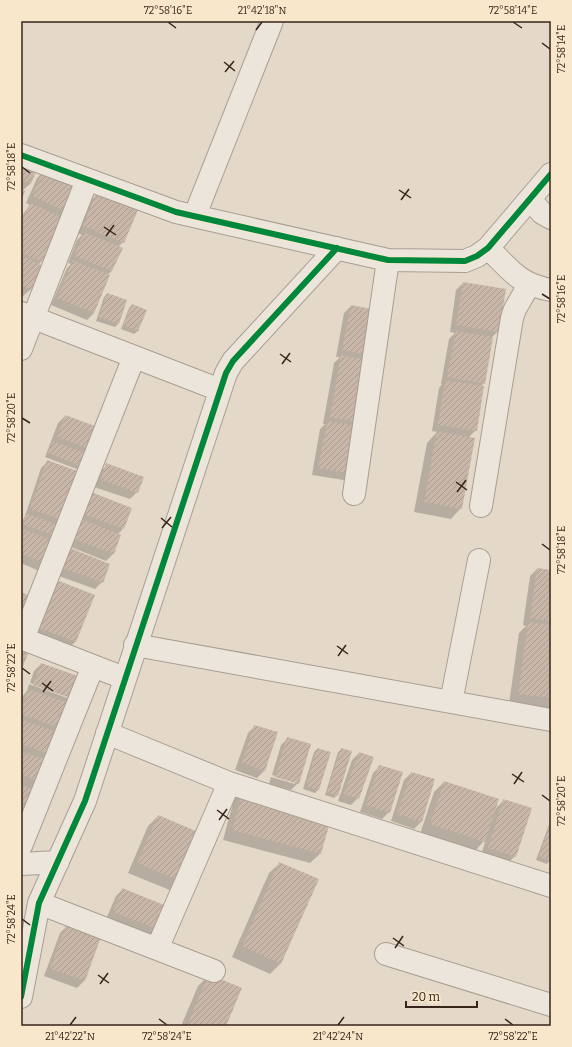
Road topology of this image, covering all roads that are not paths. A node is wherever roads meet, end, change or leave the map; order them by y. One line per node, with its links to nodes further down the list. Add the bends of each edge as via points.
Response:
1 (272, 21): 6 (street)
2 (21, 155): 4 (street)
3 (551, 174): 5 (street)
4 (87, 180): 6 (street, via 161,208); 13 (street)
5 (530, 199): 7 (street); 9 (street)
6 (194, 215): 8 (street)
7 (551, 218)
8 (337, 248): 10 (street); 16 (street, via 233,361)
9 (488, 248): 10 (street, via 465,261); 11 (street, via 520,280)
10 (388, 260): 17 (street)
11 (529, 285): 12 (street); 18 (street, via 512,318)
12 (551, 290)
13 (27, 316): 14 (street); 15 (street)
14 (21, 350)
15 (134, 357): 16 (street); 20 (street)
16 (220, 390): 21 (street)
17 (354, 494)
18 (481, 506)
19 (479, 560): 24 (street)
20 (22, 639): 22 (street)
21 (135, 645): 23 (street); 24 (street)
22 (93, 666): 23 (street); 28 (street)
23 (124, 678): 26 (street)
24 (451, 702): 25 (street)
25 (551, 720)
26 (107, 733): 27 (street); 29 (street, via 85,802)
27 (229, 783): 31 (street); 34 (street)
28 (21, 846)
29 (58, 862): 30 (street); 32 (street)
30 (21, 864)
31 (551, 886)
32 (39, 903): 33 (street); 34 (street)
33 (26, 943): 37 (street)
34 (157, 949): 36 (street)
35 (386, 954): 38 (street)
36 (214, 971)
37 (21, 996)
38 (551, 1005)

